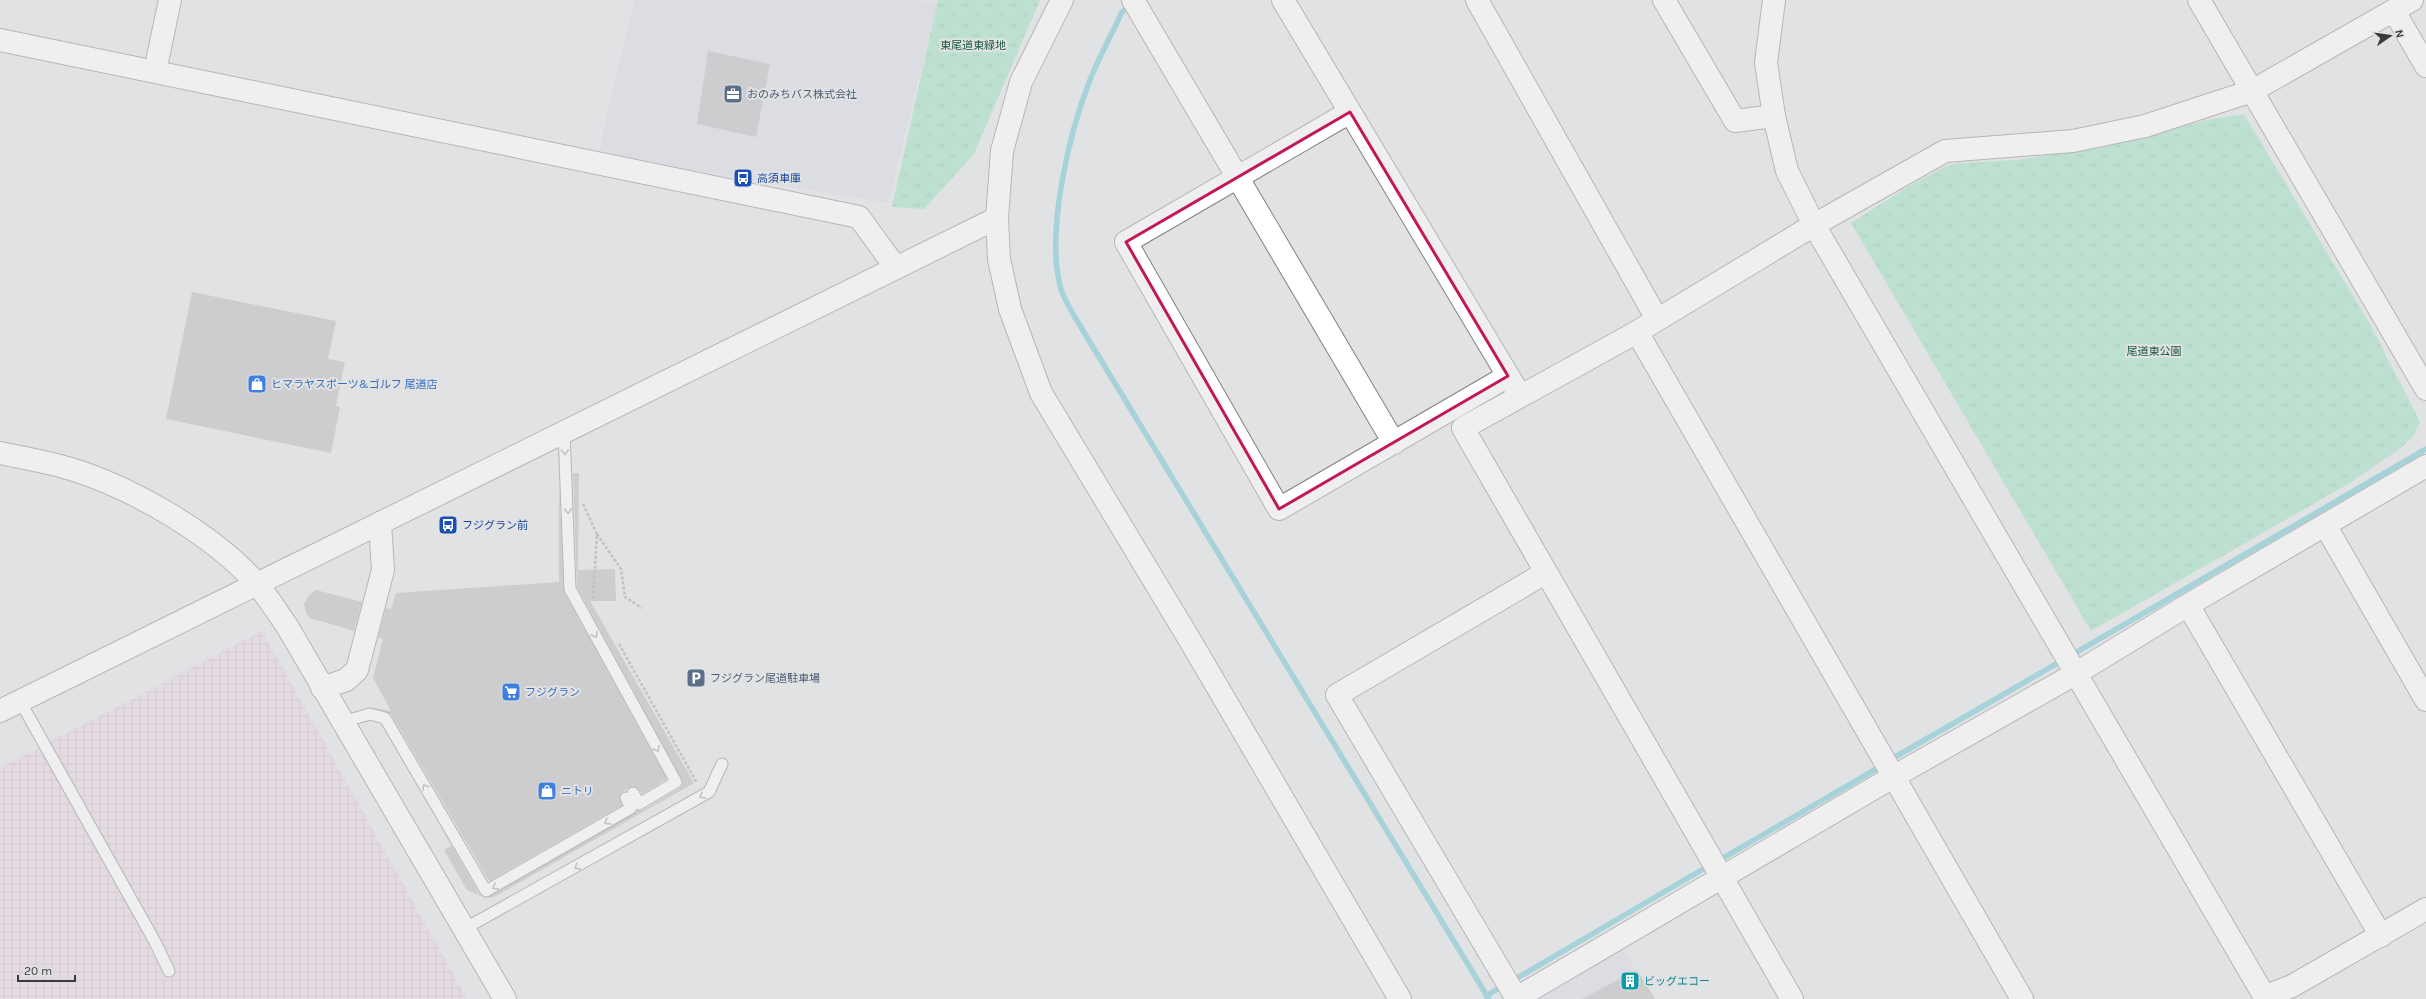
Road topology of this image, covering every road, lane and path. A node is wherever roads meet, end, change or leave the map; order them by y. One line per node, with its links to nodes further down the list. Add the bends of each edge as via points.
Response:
1 (170, 0): 12 (street)
2 (1062, 0): 17 (street, via 1021,82 1002,151)
3 (1283, 0): 14 (street)
4 (1477, 0): 20 (street)
5 (1664, 0): 15 (street, via 1735,121)
6 (1774, 0): 15 (street, via 1766,63)
7 (2199, 0): 13 (street)
8 (1135, 4): 16 (street)
9 (2403, 5): 11 (street); 13 (street)
10 (0, 40): 12 (street)
11 (2426, 66)
12 (155, 71): 19 (street, via 859,217)
13 (2252, 91): 18 (street, via 2145,126 2073,141 1944,151); 23 (street)
14 (1350, 112): 16 (street); 22 (street)
15 (1774, 116): 18 (street, via 1787,171)
16 (1238, 177): 26 (street); 26 (street, via 1126,242 1279,509)
17 (997, 218): 19 (street); 56 (street, via 999,259 1010,309 1041,393 1191,642)
18 (1814, 225): 20 (street); 39 (street)
19 (896, 268): 25 (street)
20 (1657, 319): 21 (street)
21 (1637, 332): 24 (street); 46 (street)
22 (1508, 376): 24 (street); 26 (street)
23 (2426, 389)
24 (1520, 397): 33 (street, via 1463,428)
25 (564, 432): 30 (street); 44 (lane, one-way to 44, via 570,589 676,782 639,804 629,796 631,808 486,891 385,718 370,714)
26 (1394, 443)
27 (0, 453): 34 (street, via 71,469 114,486 174,518 216,546)
28 (2426, 466): 31 (street)
29 (582, 502): 32 (path)
30 (380, 523): 34 (street); 40 (street, via 383,570 357,670 346,680)
31 (2325, 525): 36 (street); 41 (street)
32 (597, 534): 35 (path, via 593,597); 37 (path, via 621,569 625,597)
33 (1545, 573): 48 (street); 53 (street, via 1337,695)
34 (257, 584): 40 (street, via 287,626); 42 (street)
35 (597, 604)
36 (2188, 605): 39 (street); 51 (street)
37 (642, 608)
38 (616, 638): 47 (path)
39 (2069, 663): 46 (street); 54 (street)
40 (322, 688): 44 (street)
41 (2426, 700)
42 (20, 701): 43 (street); 52 (lane)
43 (0, 711)
44 (342, 722): 50 (street)
45 (722, 764): 47 (lane, via 709,792)
46 (1887, 767): 48 (street); 58 (street)
47 (704, 795): 50 (lane, one-way to 50)
48 (1716, 868): 53 (street); 57 (street)
49 (2426, 909): 51 (street)
50 (464, 929): 55 (street)
51 (2381, 936): 54 (street)
52 (169, 971)
53 (1513, 992)
54 (2266, 998)
55 (505, 999)
56 (1400, 999)
57 (1792, 999)
58 (2022, 999)

